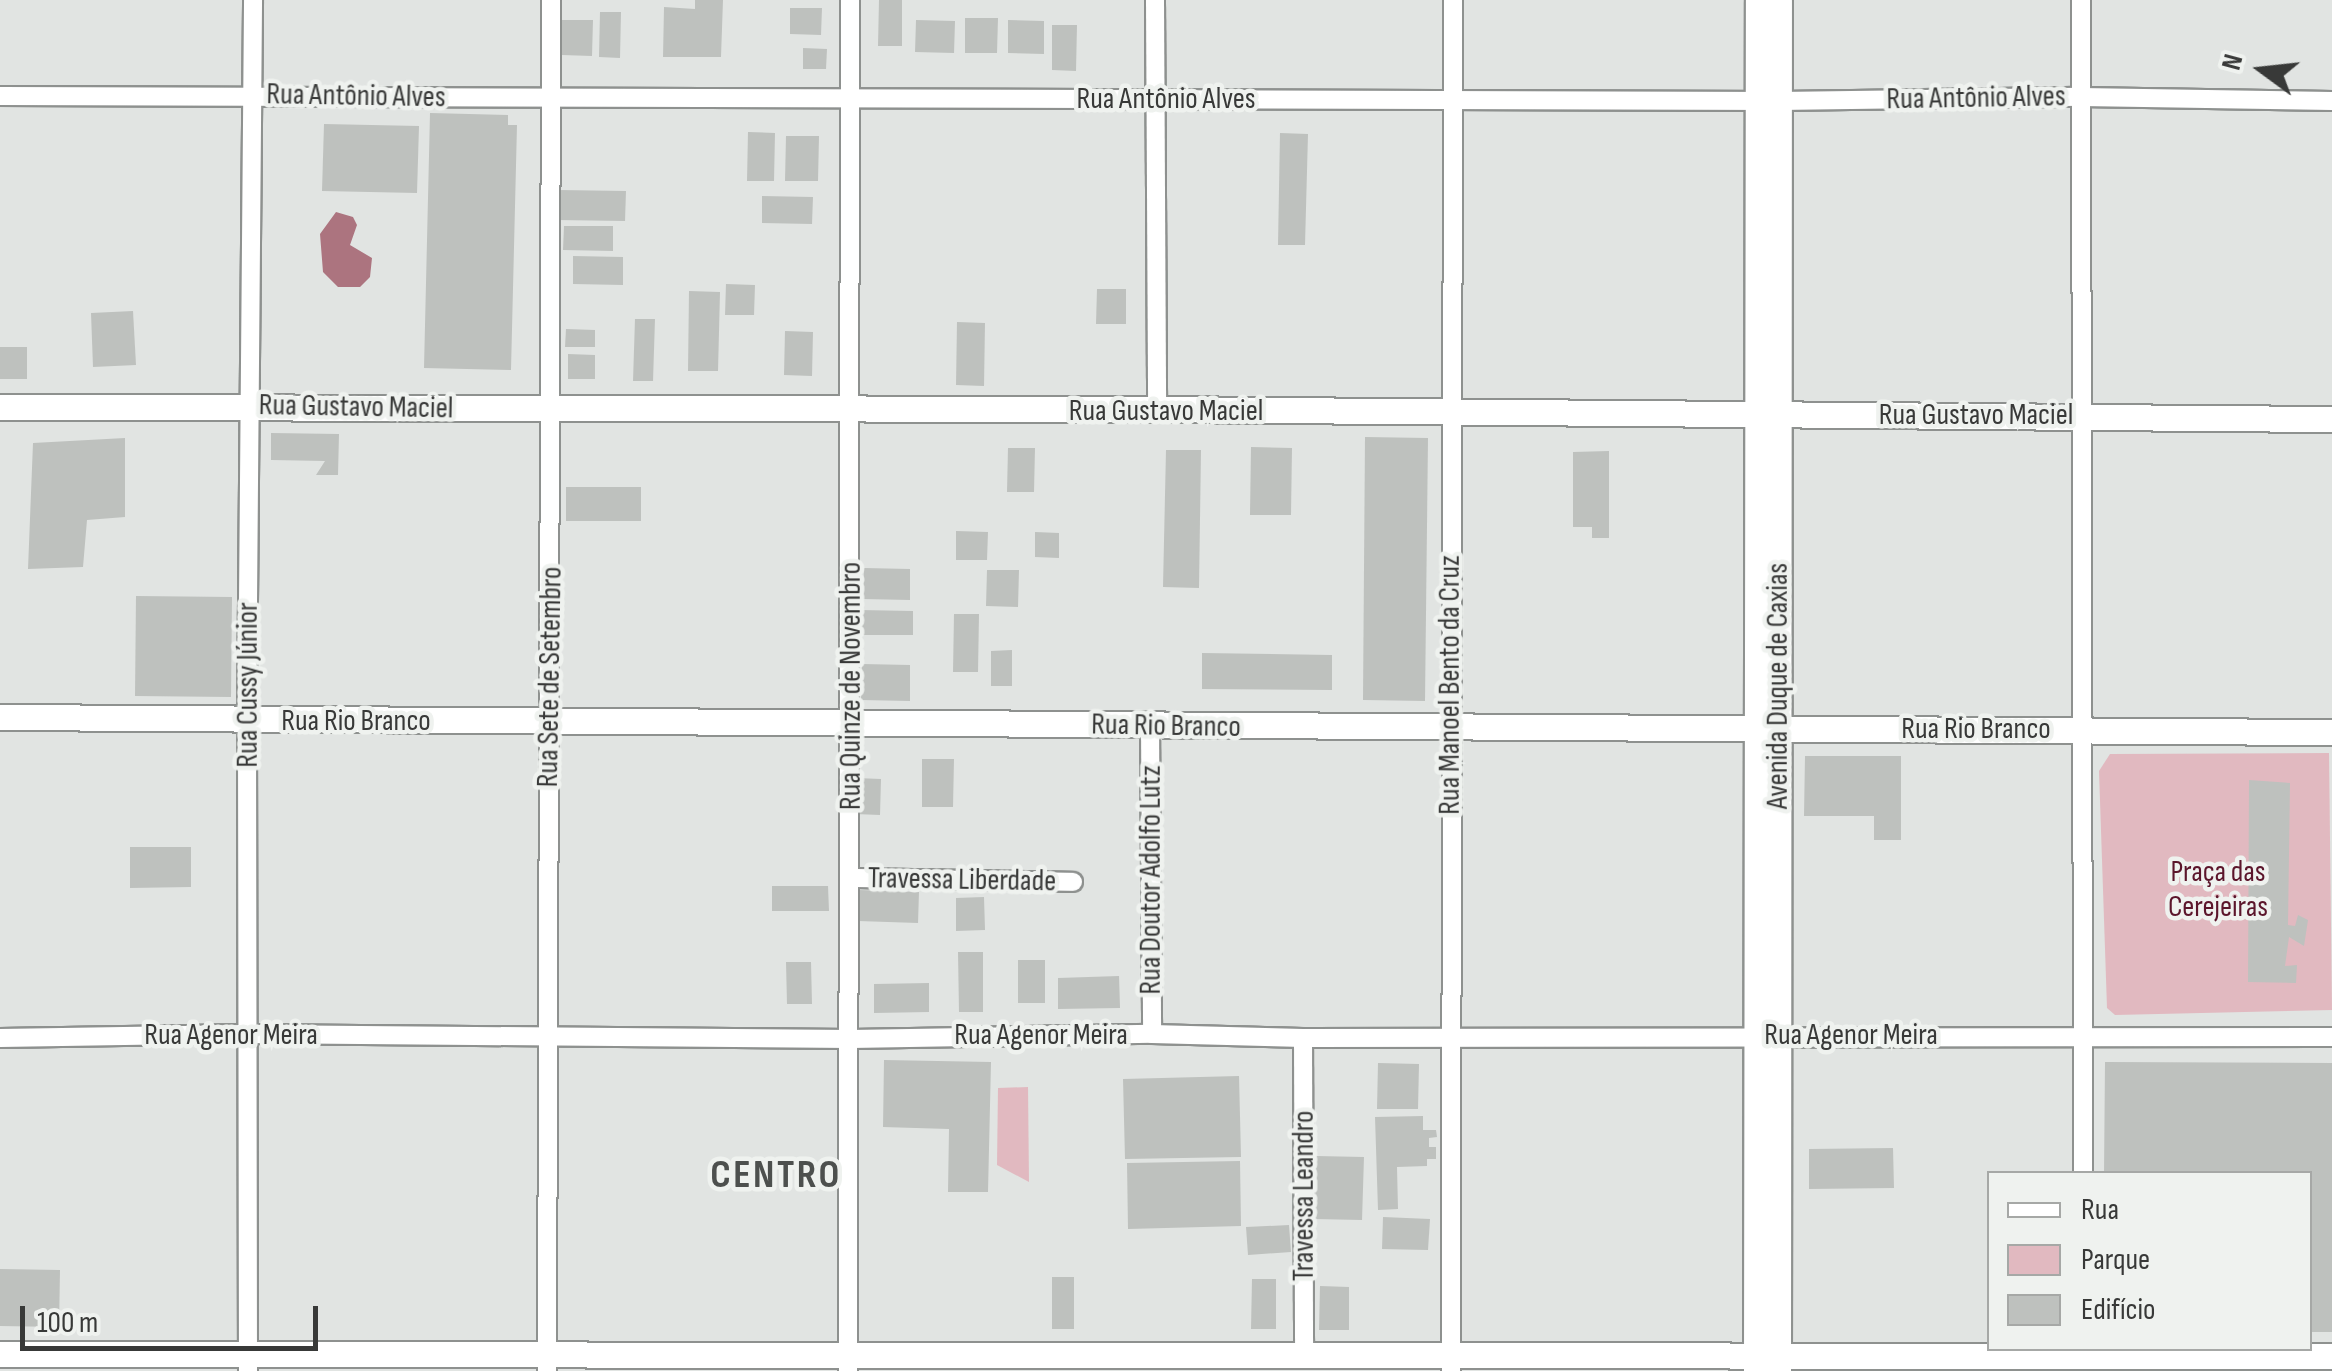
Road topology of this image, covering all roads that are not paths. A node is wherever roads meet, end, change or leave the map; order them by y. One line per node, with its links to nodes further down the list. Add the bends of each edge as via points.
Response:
1 (253, 0): 9 (street, Rua Cussy Júnior)
2 (551, 0): 12 (street, Rua Sete de Setembro)
3 (850, 0): 13 (street, Rua Quinze de Novembro)
4 (1155, 0): 14 (street)
5 (1453, 0): 15 (street, Rua Manoel Bento da Cruz)
6 (1758, 0): 17 (street, Avenida Duque de Caxias)
7 (1779, 0): 17 (street, Avenida Duque de Caxias)
8 (2081, 0): 11 (street)
9 (254, 95): 10 (street, Rua Antônio Alves); 12 (street, Rua Antônio Alves); 18 (street, Rua Cussy Júnior)
10 (0, 96)
11 (2080, 96): 16 (street, Rua Antônio Alves); 17 (street, Rua Antônio Alves); 25 (street)
12 (551, 98): 13 (street, Rua Antônio Alves); 20 (street, Rua Sete de Setembro)
13 (850, 99): 14 (street, Rua Antônio Alves); 22 (street, Rua Quinze de Novembro)
14 (1155, 99): 15 (street, Rua Antônio Alves); 21 (street)
15 (1453, 100): 17 (street, Rua Antônio Alves); 23 (street, Rua Manoel Bento da Cruz)
16 (2332, 100)
17 (1768, 101): 24 (street, Avenida Duque de Caxias)
18 (250, 406): 19 (street, Rua Gustavo Maciel); 20 (street, Rua Gustavo Maciel); 28 (street, Rua Cussy Júnior)
19 (0, 407)
20 (553, 409): 22 (street, Rua Gustavo Maciel); 29 (street, Rua Sete de Setembro)
21 (1157, 409): 22 (street, Rua Gustavo Maciel); 23 (street, Rua Gustavo Maciel)
22 (851, 410): 30 (street, Rua Quinze de Novembro)
23 (1450, 414): 24 (street, Rua Gustavo Maciel); 33 (street, Rua Manoel Bento da Cruz)
24 (1768, 414): 25 (street, Rua Gustavo Maciel); 32 (street, Avenida Duque de Caxias)
25 (2078, 416): 26 (street, Rua Gustavo Maciel); 34 (street)
26 (2332, 419)
27 (0, 717): 28 (street, Rua Rio Branco)
28 (247, 721): 29 (street, Rua Rio Branco); 38 (street, Rua Cussy Júnior)
29 (550, 721): 30 (street, Rua Rio Branco); 41 (street, Rua Sete de Setembro)
30 (852, 722): 31 (street, Rua Rio Branco); 36 (street, Rua Quinze de Novembro)
31 (1150, 726): 33 (street, Rua Rio Branco); 39 (street, Rua Doutor Adolfo Lutz)
32 (1768, 727): 33 (street, Rua Rio Branco); 34 (street, Rua Rio Branco); 40 (street, Avenida Duque de Caxias)
33 (1450, 728): 45 (street, Rua Manoel Bento da Cruz)
34 (2084, 730): 35 (street, Rua Rio Branco); 42 (street)
35 (2332, 732)
36 (851, 878): 37 (street, Travessa Liberdade); 47 (street, Rua Quinze de Novembro)
37 (1074, 882)
38 (248, 1034): 41 (street, Rua Agenor Meira); 43 (street, Rua Agenor Meira); 53 (street, Rua Cussy Júnior)
39 (1152, 1034): 44 (street, Rua Agenor Meira); 47 (street, Rua Agenor Meira)
40 (1766, 1035): 42 (street, Rua Agenor Meira); 45 (street, Rua Agenor Meira); 58 (street, Avenida Duque de Caxias)
41 (547, 1036): 47 (street, Rua Agenor Meira); 54 (street, Rua Sete de Setembro)
42 (2082, 1036): 46 (street); 48 (street)
43 (0, 1038)
44 (1303, 1038): 45 (street, Rua Agenor Meira); 50 (street, Travessa Leandro)
45 (1450, 1038): 57 (street, Rua Manoel Bento da Cruz)
46 (2332, 1038)
47 (851, 1039): 56 (street, Rua Quinze de Novembro)
48 (2083, 1171)
49 (0, 1354): 53 (street)
50 (1304, 1354): 55 (street); 57 (street)
51 (2332, 1356): 52 (street)
52 (2084, 1359): 58 (street)
53 (248, 1362): 54 (street)
54 (547, 1362): 56 (street)
55 (1127, 1362): 56 (street)
56 (848, 1363)
57 (1451, 1363): 58 (street)
58 (1767, 1363)

